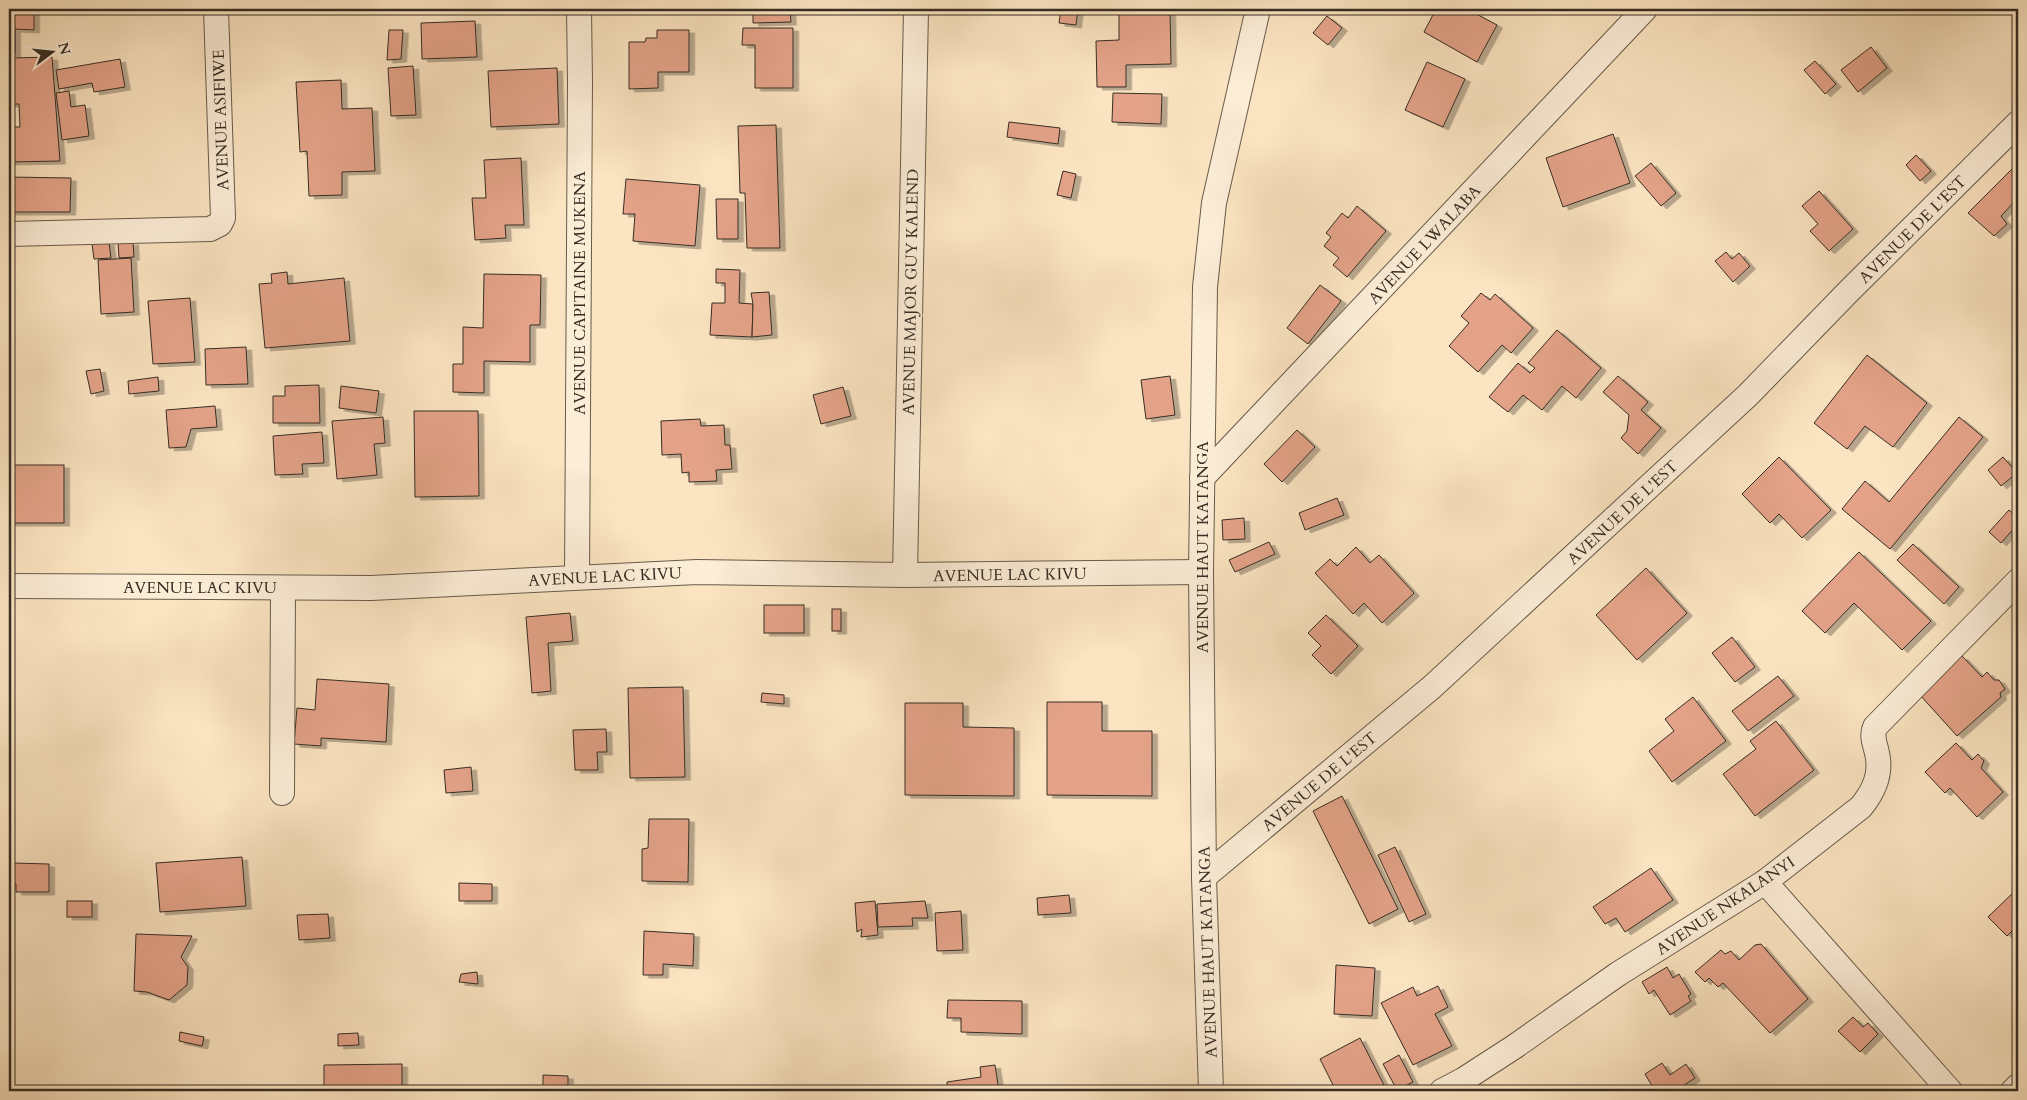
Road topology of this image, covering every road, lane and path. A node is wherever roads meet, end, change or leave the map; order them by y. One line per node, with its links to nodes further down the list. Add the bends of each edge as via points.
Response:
1 (216, 9): 7 (street, AVENUE ASIFIWE, via 223,218 220,224 216,228)
2 (578, 9): 11 (street, AVENUE CAPITAINE MUKENA)
3 (916, 9): 10 (street, AVENUE MAJOR GUY KALEND)
4 (1258, 9): 8 (street, AVENUE HAUT KATANGA, via 1214,203 1209,241 1205,287)
5 (1645, 9): 8 (street, AVENUE LWALABA)
6 (2018, 123): 16 (street, AVENUE DE L'EST, via 1734,408 1432,687)
7 (9, 234)
8 (1202, 478): 9 (street, AVENUE HAUT KATANGA)
9 (1201, 572): 10 (street, AVENUE LAC KIVU); 16 (street, AVENUE HAUT KATANGA)
10 (905, 576): 11 (street, AVENUE LAC KIVU, via 697,572)
11 (578, 577): 14 (street, AVENUE LAC KIVU, via 371,588)
12 (2018, 581): 17 (street, AVENUE NKALANYI, via 1875,727 1872,732 1879,772 1865,803)
13 (9, 586): 14 (street, AVENUE LAC KIVU)
14 (283, 588): 15 (street)
15 (282, 793)
16 (1204, 876): 19 (street, AVENUE HAUT KATANGA)
17 (1764, 882): 20 (street, AVENUE NKALANYI, via 1618,974 1514,1048); 21 (street)
18 (2018, 1086): 22 (street)
19 (1211, 1091)
20 (1442, 1091)
21 (1950, 1091)
22 (2013, 1091)

